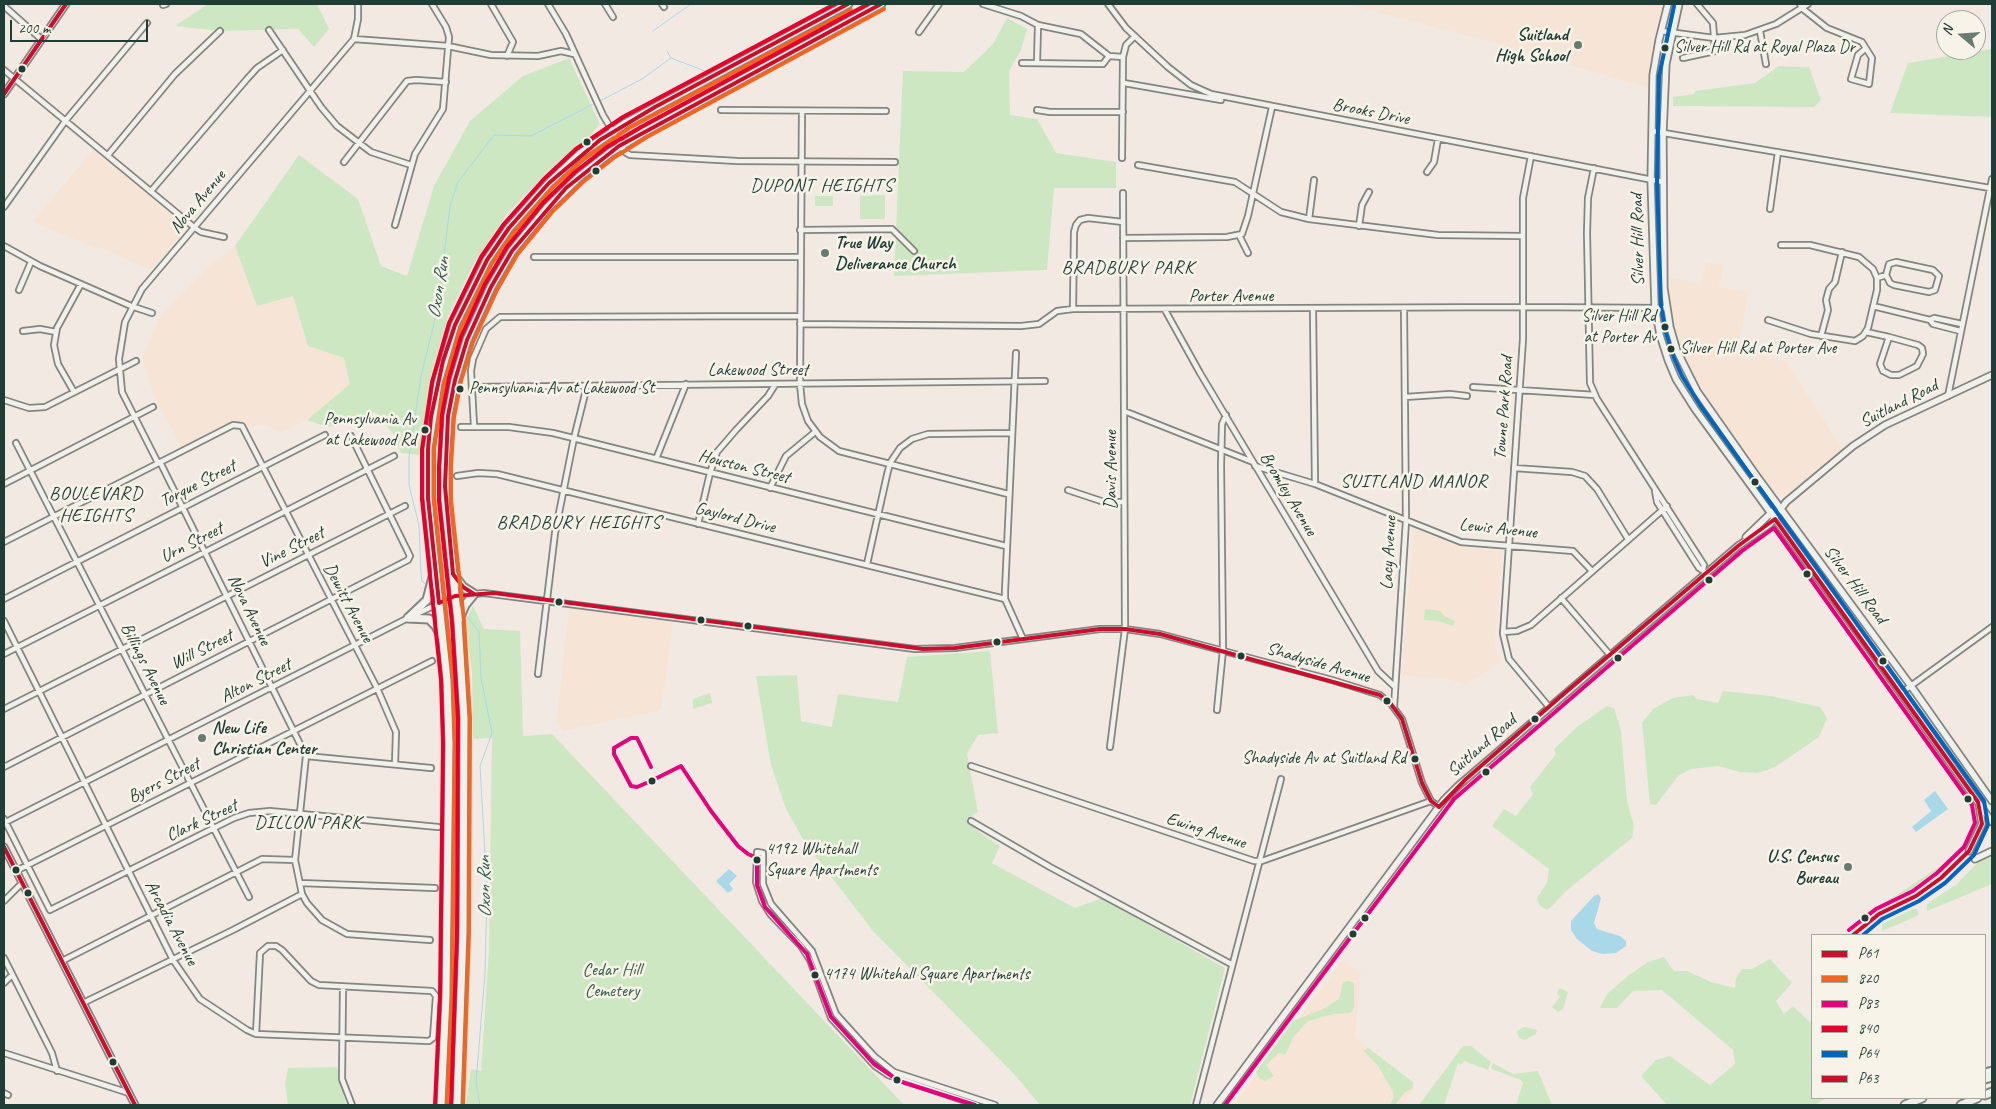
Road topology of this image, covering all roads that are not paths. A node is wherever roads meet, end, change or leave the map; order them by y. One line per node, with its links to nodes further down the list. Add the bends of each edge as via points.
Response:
1 (66, 4): 29 (main road)
2 (358, 4): 30 (street)
3 (432, 4): 31 (street, via 446,27)
4 (491, 4): 34 (street, via 513,42)
5 (548, 4): 35 (street)
6 (605, 4): 18 (street)
7 (848, 4): 59 (highway)
8 (881, 4): 63 (highway)
9 (939, 4): 25 (street)
10 (983, 4): 20 (street)
11 (1108, 4): 27 (street, Brooks Drive)
12 (1668, 4): 22 (main road, Silver Hill Road)
13 (1679, 4): 26 (main road, Silver Hill Road)
14 (1697, 4): 28 (street, via 1713,23)
15 (1808, 4): 17 (street)
16 (4, 6): 29 (street)
17 (1801, 6): 24 (street); 33 (street, via 1830,30 1862,42)
18 (613, 18)
19 (147, 23): 57 (street)
20 (1038, 24): 36 (street, via 1081,34); 40 (street)
21 (269, 30): 32 (street)
22 (1661, 30): 26 (street); 58 (main road, Silver Hill Road, via 1653,75)
23 (220, 31): 65 (street, via 175,74)
24 (1760, 31): 28 (street); 41 (street)
25 (920, 32)
26 (1671, 33): 28 (street); 60 (main road, Silver Hill Road, via 1665,76)
27 (1135, 36): 37 (street, via 1126,46); 44 (street, Brooks Drive)
28 (1714, 38): 38 (street, via 1715,52)
29 (41, 39): 43 (main road)
30 (354, 39): 31 (street); 47 (street, Nova Avenue)
31 (448, 46): 34 (street); 45 (street)
32 (283, 50): 47 (street); 80 (street, via 253,72)
33 (1865, 50): 33 (street, via 1870,53 1872,62 1870,84 1851,79 1858,56)
34 (507, 56): 35 (street, via 543,55 566,50)
35 (576, 56): 59 (street)
36 (1109, 56): 37 (street); 40 (street, via 1103,64)
37 (1123, 57): 46 (street)
38 (1683, 58)
39 (1022, 63): 40 (street)
40 (1037, 63)
41 (1766, 64)
42 (4, 70): 43 (street)
43 (14, 79): 49 (main road); 57 (street)
44 (1183, 80): 48 (street); 50 (street, Brooks Drive, via 1204,92)
45 (446, 82): 62 (street, via 407,81); 71 (street, via 442,114)
46 (1124, 83): 48 (street); 56 (street)
47 (310, 91): 62 (street, via 332,122); 90 (street, Nova Avenue)
48 (1178, 91): 50 (street)
49 (4, 94)
50 (1236, 100): 51 (street, Brooks Drive)
51 (1272, 107): 61 (street, Brooks Drive); 83 (street)
52 (721, 110): 55 (street)
53 (1037, 110): 56 (street)
54 (886, 111): 55 (street)
55 (802, 112): 68 (street)
56 (1123, 112): 67 (street)
57 (66, 120): 65 (street); 84 (street)
58 (1652, 131): 60 (street); 77 (main road, Silver Hill Road)
59 (612, 132): 63 (street); 195 (highway, via 565,168 527,206 487,260 466,300 443,361 431,417 428,449)
60 (1663, 133): 64 (street); 78 (main road, Silver Hill Road)
61 (1438, 139): 66 (street, Brooks Drive); 74 (street, via 1434,162)
62 (358, 143): 69 (street); 71 (street, via 371,152)
63 (621, 145): 68 (street, via 625,152 636,157); 207 (highway, via 566,188 522,238 502,267 472,328 455,380 447,428 445,493)
64 (1778, 152): 79 (street); 85 (street)
65 (108, 155): 80 (street)
66 (1530, 156): 73 (street, Brooks Drive); 93 (street, Towne Park Road)
67 (1122, 158)
68 (801, 160): 70 (street); 91 (street)
69 (344, 162)
70 (895, 162)
71 (410, 165): 88 (street)
72 (1138, 165): 83 (street, via 1229,181)
73 (1594, 168): 77 (street, Brooks Drive); 111 (street, via 1587,209)
74 (1428, 172)
75 (1992, 179): 79 (street)
76 (1314, 180): 86 (street)
77 (1651, 180): 78 (street, Brooks Drive); 112 (main road, Silver Hill Road)
78 (1663, 182): 114 (main road, Silver Hill Road)
79 (1990, 188): 124 (street)
80 (151, 191): 90 (street)
81 (1369, 192): 89 (street, via 1362,205)
82 (1123, 193): 87 (street, Davis Avenue)
83 (1253, 194): 86 (street, via 1281,212); 92 (street, via 1245,229)
84 (4, 207)
85 (1770, 209)
86 (1309, 219): 89 (street)
87 (1123, 222): 95 (street, Davis Avenue); 116 (street, via 1088,218 1075,226)
88 (395, 225)
89 (1359, 226): 93 (street, via 1438,235)
90 (195, 228): 94 (street); 108 (street, Nova Avenue)
91 (800, 230): 98 (street, via 892,229); 102 (street)
92 (1239, 235): 95 (street); 100 (street)
93 (1522, 236): 110 (street, Towne Park Road)
94 (224, 237)
95 (1122, 238): 117 (street, Davis Avenue)
96 (1781, 245): 99 (street, via 1810,245)
97 (4, 246): 103 (street)
98 (914, 251)
99 (1842, 252): 105 (street, via 1865,260); 129 (street, via 1826,300 1828,310)
100 (1248, 253)
101 (534, 257): 102 (street)
102 (800, 258): 120 (street)
103 (31, 262): 106 (street); 107 (street)
104 (1886, 275): 104 (street, via 1894,285 1928,292 1935,290 1939,276 1933,270 1896,262 1889,264); 105 (street)
105 (1877, 278): 109 (street)
106 (81, 284): 108 (street); 127 (street)
107 (19, 290)
108 (131, 306): 119 (street); 133 (street, Nova Avenue, via 122,333)
109 (1873, 306): 122 (street); 128 (street)
110 (1523, 307): 111 (street, Porter Avenue); 113 (street, Porter Avenue); 143 (street, Towne Park Road)
111 (1588, 307): 112 (street, Porter Avenue); 145 (street, via 1589,374)
112 (1655, 307): 114 (street, Porter Avenue); 188 (main road, Silver Hill Road, via 1663,344 1679,384)
113 (1404, 308): 115 (street, Porter Avenue); 148 (street, Lacy Avenue)
114 (1666, 308): 185 (main road, Silver Hill Road, via 1673,338 1691,380)
115 (1313, 309): 118 (street, Porter Avenue); 175 (street)
116 (1073, 310): 117 (street, Porter Avenue); 123 (street, Porter Avenue, via 1057,312 1039,324 1021,326)
117 (1122, 310): 118 (street, Porter Avenue); 151 (street, Davis Avenue)
118 (1165, 310): 152 (street, Bromley Avenue)
119 (152, 313)
120 (800, 316): 123 (street); 142 (street, via 503,316 489,325 480,342 472,363)
121 (1768, 320): 129 (street)
122 (1930, 320): 124 (street); 126 (street, via 1933,324)
123 (800, 324): 138 (street)
124 (1962, 324): 126 (street)
125 (23, 331): 127 (street, via 40,329)
126 (1960, 331): 147 (street)
127 (56, 332): 144 (street, via 55,356)
128 (1866, 332): 129 (street, via 1855,341); 130 (street)
129 (1821, 336)
130 (1888, 338): 130 (street, via 1922,348 1923,354 1917,366 1899,375 1883,371 1880,364)
131 (1016, 353): 135 (street)
132 (136, 361): 133 (street)
133 (119, 371): 144 (street); 153 (street, Nova Avenue, via 124,397)
134 (1992, 375): 147 (main road, Suitland Road)
135 (1014, 381): 136 (street, Lakewood Street); 138 (street, Lakewood Street); 157 (street)
136 (1045, 381)
137 (686, 384): 139 (street, Lakewood Street); 140 (street, Lakewood Street); 164 (street)
138 (800, 384): 139 (street, Lakewood Street); 156 (street, via 803,409)
139 (775, 385): 172 (street, via 721,447)
140 (588, 386): 142 (street, Lakewood Street); 160 (street)
141 (1473, 386): 143 (street)
142 (472, 387): 154 (street)
143 (1519, 389): 145 (street); 169 (street, Towne Park Road)
144 (74, 392): 149 (street, via 51,404 33,408)
145 (1595, 395): 176 (street)
146 (1467, 396): 148 (street)
147 (1948, 396): 185 (main road, Suitland Road, via 1885,425 1863,439)
148 (1405, 397): 193 (street, Lacy Avenue)
149 (4, 400)
150 (152, 407): 153 (street)
151 (1124, 412): 162 (street, Lewis Avenue); 181 (street, Davis Avenue)
152 (1226, 415): 162 (street, via 1222,424); 167 (street, Bromley Avenue)
153 (133, 417): 165 (street, Nova Avenue); 171 (street)
154 (474, 426): 155 (street, Houston Street); 160 (street, Houston Street, via 526,428)
155 (461, 427)
156 (815, 432): 166 (street, via 839,451); 177 (street, via 786,456)
157 (1012, 433): 166 (street, via 928,434 905,444); 180 (street)
158 (325, 435): 168 (street, Torque Street)
159 (351, 436): 170 (street)
160 (574, 438): 164 (street, Houston Street); 178 (street)
161 (16, 443): 171 (street, Billings Avenue)
162 (1221, 450): 167 (street, Lewis Avenue); 232 (street)
163 (394, 456): 170 (street, Urn Street)
164 (656, 459): 172 (street, Houston Street)
165 (159, 463): 168 (street, Dewitt Avenue, via 233,425 242,426); 184 (street, Nova Avenue); 191 (street)
166 (890, 464): 180 (street); 190 (street)
167 (1254, 464): 175 (street, Lewis Avenue); 237 (street, Bromley Avenue, via 1378,671)
168 (263, 466): 184 (street, Torque Street); 187 (street, Dewitt Avenue)
169 (1514, 468): 196 (street, via 1572,472 1585,476 1597,489); 198 (street, Towne Park Road)
170 (367, 469): 187 (street, Urn Street); 189 (street)
171 (31, 470): 174 (street); 191 (street, Billings Avenue)
172 (710, 474): 177 (street, Houston Street); 194 (street)
173 (457, 476): 178 (street, Gaylord Drive, via 491,473)
174 (4, 484)
175 (1315, 484): 193 (street, Lewis Avenue)
176 (1654, 487): 183 (street); 186 (street)
177 (770, 488): 190 (street, Houston Street)
178 (564, 490): 194 (street, Gaylord Drive); 215 (street)
179 (1068, 490): 181 (street, via 1104,502)
180 (1008, 494): 199 (street)
181 (1124, 502): 224 (street, Davis Avenue)
182 (405, 506): 189 (street, Vine Street)
183 (1667, 506): 186 (street); 206 (street)
184 (182, 508): 201 (street, Nova Avenue); 203 (street, Torque Street)
185 (1779, 508): 188 (main road, Suitland Road); 192 (main road); 218 (main road, Silver Hill Road)
186 (1662, 510): 196 (street); 206 (street, via 1699,568)
187 (285, 511): 201 (street, Urn Street); 202 (street, Dewitt Avenue)
188 (1770, 512): 192 (main road, Silver Hill Road); 200 (main road, Suitland Road)
189 (389, 514): 202 (street, Vine Street); 214 (street, Will Street, via 410,556 405,562)
190 (879, 514): 199 (street, Houston Street); 204 (street)
191 (54, 516): 197 (street); 203 (street, Billings Avenue)
192 (1775, 519): 200 (main road, Suitland Road); 219 (main road, Silver Hill Road)
193 (1406, 521): 198 (street, Lewis Avenue, via 1461,542); 237 (street, Lacy Avenue)
194 (698, 524): 204 (street, Gaylord Drive)
195 (431, 532): 216 (highway); 220 (highway, via 432,589 421,607)
196 (1628, 539): 205 (street)
197 (4, 542)
198 (1509, 545): 205 (street, Lewis Avenue, via 1573,551); 225 (street, Towne Park Road)
199 (1006, 546): 213 (street)
200 (1738, 546): 206 (main road, Suitland Road)
201 (205, 552): 209 (street, Nova Avenue); 217 (street, Urn Street)
202 (307, 556): 209 (street, Vine Street); 214 (street, Dewitt Avenue)
203 (77, 561): 212 (street, Torque Street); 217 (street, Billings Avenue)
204 (867, 564): 213 (street, Gaylord Drive)
205 (1592, 571): 211 (street)
206 (1705, 571): 234 (main road, Suitland Road)
207 (453, 574): 208 (highway, via 463,587); 210 (highway)
208 (474, 594): 210 (street, Shadyside Avenue); 215 (street, Shadyside Avenue, via 494,593); 222 (highway)
209 (227, 596): 227 (street, Nova Avenue); 230 (street, Vine Street)
210 (455, 596): 216 (street, Shadyside Avenue); 222 (highway)
211 (1561, 598): 225 (street, via 1531,625 1517,631); 234 (street)
212 (4, 599)
213 (1005, 599): 226 (street)
214 (331, 600): 227 (street, Will Street); 228 (street, Dewitt Avenue)
215 (546, 600): 226 (street, Shadyside Avenue, via 915,648 948,648); 236 (street)
216 (439, 603): 220 (street, Alton Street); 231 (highway)
217 (100, 605): 229 (street, Urn Street); 230 (street, Billings Avenue)
218 (1855, 609): 219 (main road); 238 (main road, Silver Hill Road)
219 (1846, 616): 242 (main road, Silver Hill Road)
220 (408, 618): 228 (street, Alton Street); 231 (highway, via 419,617 433,622 440,632)
221 (4, 622): 229 (street, Arcadia Avenue)
222 (458, 622): 307 (highway, via 465,770)
223 (1992, 627): 238 (street)
224 (1125, 629): 226 (street, Shadyside Avenue); 232 (street, Shadyside Avenue); 251 (street, Davis Avenue)
225 (1502, 632): 244 (street, Towne Park Road, via 1509,659)
226 (1023, 639)
227 (249, 641): 239 (street, Nova Avenue); 243 (street, Will Street)
228 (355, 646): 239 (street, Alton Street); 240 (street, Dewitt Avenue)
229 (17, 647): 233 (street, Urn Street); 241 (street, Arcadia Avenue)
230 (122, 650): 241 (street, Vine Street); 243 (street, Billings Avenue)
231 (444, 650): 306 (highway, via 449,780 446,1022)
232 (1223, 650): 245 (street, Shadyside Avenue, via 1370,691); 247 (street)
233 (4, 654)
234 (1610, 655): 244 (main road, Suitland Road)
235 (432, 661): 240 (street, Byers Street)
236 (538, 674)
237 (1394, 686): 245 (street, Lacy Avenue)
238 (1911, 686): 242 (street); 261 (main road, Silver Hill Road)
239 (272, 688): 248 (street, Nova Avenue); 250 (street, Alton Street)
240 (377, 688): 248 (street, Byers Street); 253 (street, Dewitt Avenue, via 396,732)
241 (39, 692): 246 (street, Vine Street); 249 (street, Arcadia Avenue)
242 (1901, 692): 262 (main road, Silver Hill Road)
243 (145, 694): 249 (street, Will Street); 250 (street, Billings Avenue)
244 (1549, 707): 263 (main road, Suitland Road, via 1466,779)
245 (1395, 708): 260 (street, Shadyside Avenue, via 1405,725 1418,773)
246 (4, 709)
247 (1217, 710)
248 (294, 730): 252 (street, Nova Avenue); 259 (street, Byers Street)
249 (62, 737): 255 (street, Will Street); 258 (street, Arcadia Avenue)
250 (168, 740): 258 (street, Alton Street); 259 (street, Billings Avenue)
251 (1110, 747)
252 (306, 756): 253 (street); 264 (street, Nova Avenue)
253 (395, 764): 256 (street)
254 (971, 766): 276 (street, Ewing Avenue)
255 (4, 767)
256 (430, 768)
257 (1281, 779): 276 (street)
258 (84, 783): 266 (street, Alton Street); 268 (street, Arcadia Avenue)
259 (190, 783): 268 (street, Byers Street); 270 (street, Billings Avenue)
260 (1431, 801): 263 (street, Shadyside Avenue); 276 (street, Ewing Avenue)
261 (1992, 801)
262 (1978, 802): 267 (main road, Silver Hill Road); 272 (main road, via 1982,824)
263 (1439, 807): 311 (main road, Suitland Road)
264 (301, 814): 269 (street, Clark Street); 270 (street, Clark Street, via 249,813); 275 (street, Nova Avenue)
265 (971, 821): 292 (street)
266 (4, 822): 277 (street)
267 (1992, 822)
268 (106, 826): 277 (street, Byers Street); 279 (street, Arcadia Avenue)
269 (438, 827)
270 (213, 829): 279 (street, Clark Street); 280 (street, Billings Avenue)
271 (4, 846): 278 (main road)
272 (1970, 851)
273 (1992, 851): 274 (main road)
274 (1975, 859)
275 (295, 860): 280 (street, via 262,859); 282 (street, Nova Avenue)
276 (1259, 861): 292 (street)
277 (27, 866): 278 (street, Byers Street); 279 (street, Clark Street, via 50,910)
278 (16, 871): 281 (main road)
279 (129, 872): 287 (street, Arcadia Avenue)
280 (236, 874): 285 (street, Billings Avenue); 287 (street)
281 (22, 883): 286 (street); 291 (main road)
282 (300, 883): 283 (street); 284 (street, Nova Avenue)
283 (435, 888)
284 (302, 894): 288 (street, Nova Avenue, via 322,920 347,934); 290 (street)
285 (249, 897)
286 (4, 901)
287 (151, 916): 290 (street, Arcadia Avenue); 291 (street)
288 (430, 940)
289 (4, 958): 293 (street)
290 (173, 960): 296 (street); 297 (street, Arcadia Avenue, via 200,999)
291 (62, 961): 296 (main road)
292 (1231, 964): 310 (street)
293 (12, 975): 294 (street); 300 (street)
294 (4, 983)
295 (343, 987): 297 (street, via 318,985 282,950 268,946 260,953); 298 (street); 298 (street, Arcadia Avenue, via 432,992 436,996 434,1038 430,1041)
296 (83, 1003): 301 (main road)
297 (256, 1034): 298 (street, Arcadia Avenue)
298 (341, 1037): 305 (street, via 342,1079)
299 (4, 1053): 300 (street)
300 (58, 1071): 301 (street)
301 (129, 1092): 304 (main road)
302 (1919, 1099): 312 (highway)
303 (1975, 1099): 313 (highway)
304 (135, 1105)
305 (352, 1105)
306 (441, 1105)
307 (457, 1105)
308 (977, 1105): 309 (street, via 888,1075 875,1066 831,1018 810,960 762,901 756,882 757,852 763,853 763,884 769,900 812,951 832,1008 849,1029 894,1072)
309 (995, 1105)
310 (1196, 1105)
311 (1217, 1105)
312 (1904, 1105)
313 (1960, 1105)

